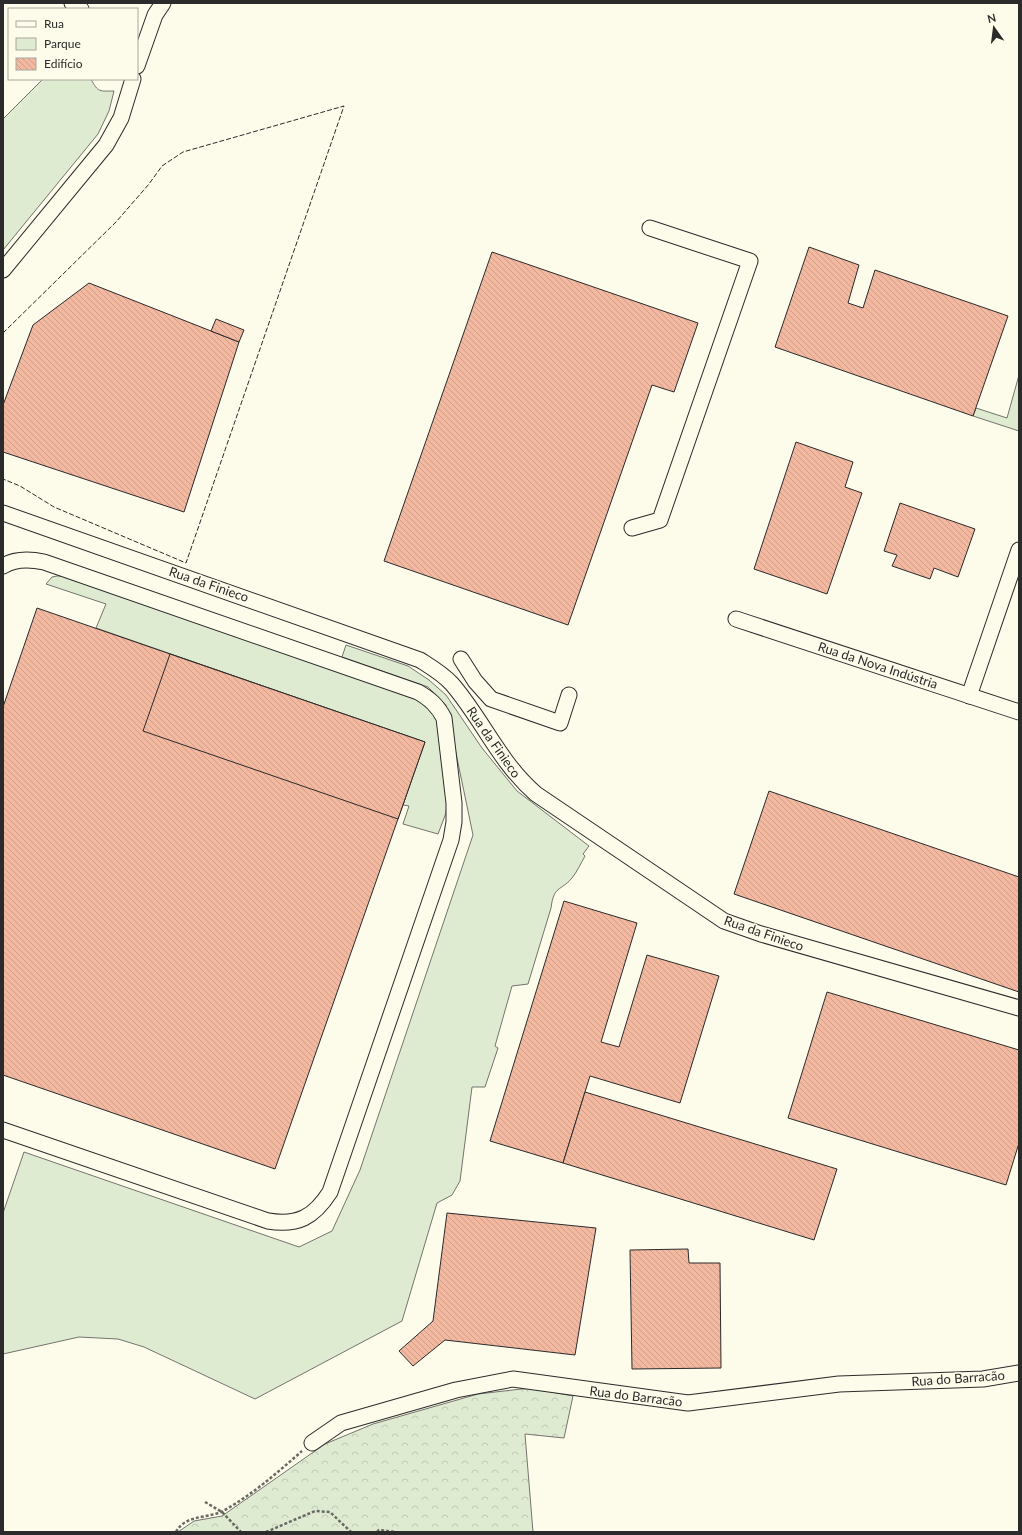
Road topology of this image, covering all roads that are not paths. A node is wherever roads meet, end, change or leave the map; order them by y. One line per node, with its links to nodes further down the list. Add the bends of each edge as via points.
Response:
1 (163, 3): 2 (street)
2 (142, 35): 3 (street)
3 (138, 60)
4 (133, 80): 6 (street, via 121,118 106,145)
5 (650, 228): 8 (street, via 750,261 660,520)
6 (3, 270)
7 (3, 513): 16 (street, Rua da Finieco, via 420,660 451,683 506,763 536,794 724,921 761,934)
8 (632, 528)
9 (1019, 550): 14 (street)
10 (4, 561): 17 (street, via 44,562 429,698 438,706 444,718 454,822 451,840 330,1192 320,1206 308,1216 296,1222 282,1224 268,1221)
11 (736, 619): 14 (street, Rua da Nova Indústria)
12 (461, 659): 13 (street, via 491,700 553,721 560,723)
13 (569, 695)
14 (970, 696): 15 (street, Rua da Nova Indústria)
15 (1019, 712)
16 (1019, 1008)
17 (3, 1130)
18 (1019, 1373): 19 (street, Rua do Barracão, via 983,1379 839,1384 688,1403 513,1379 456,1390 341,1423)
19 (312, 1443)

